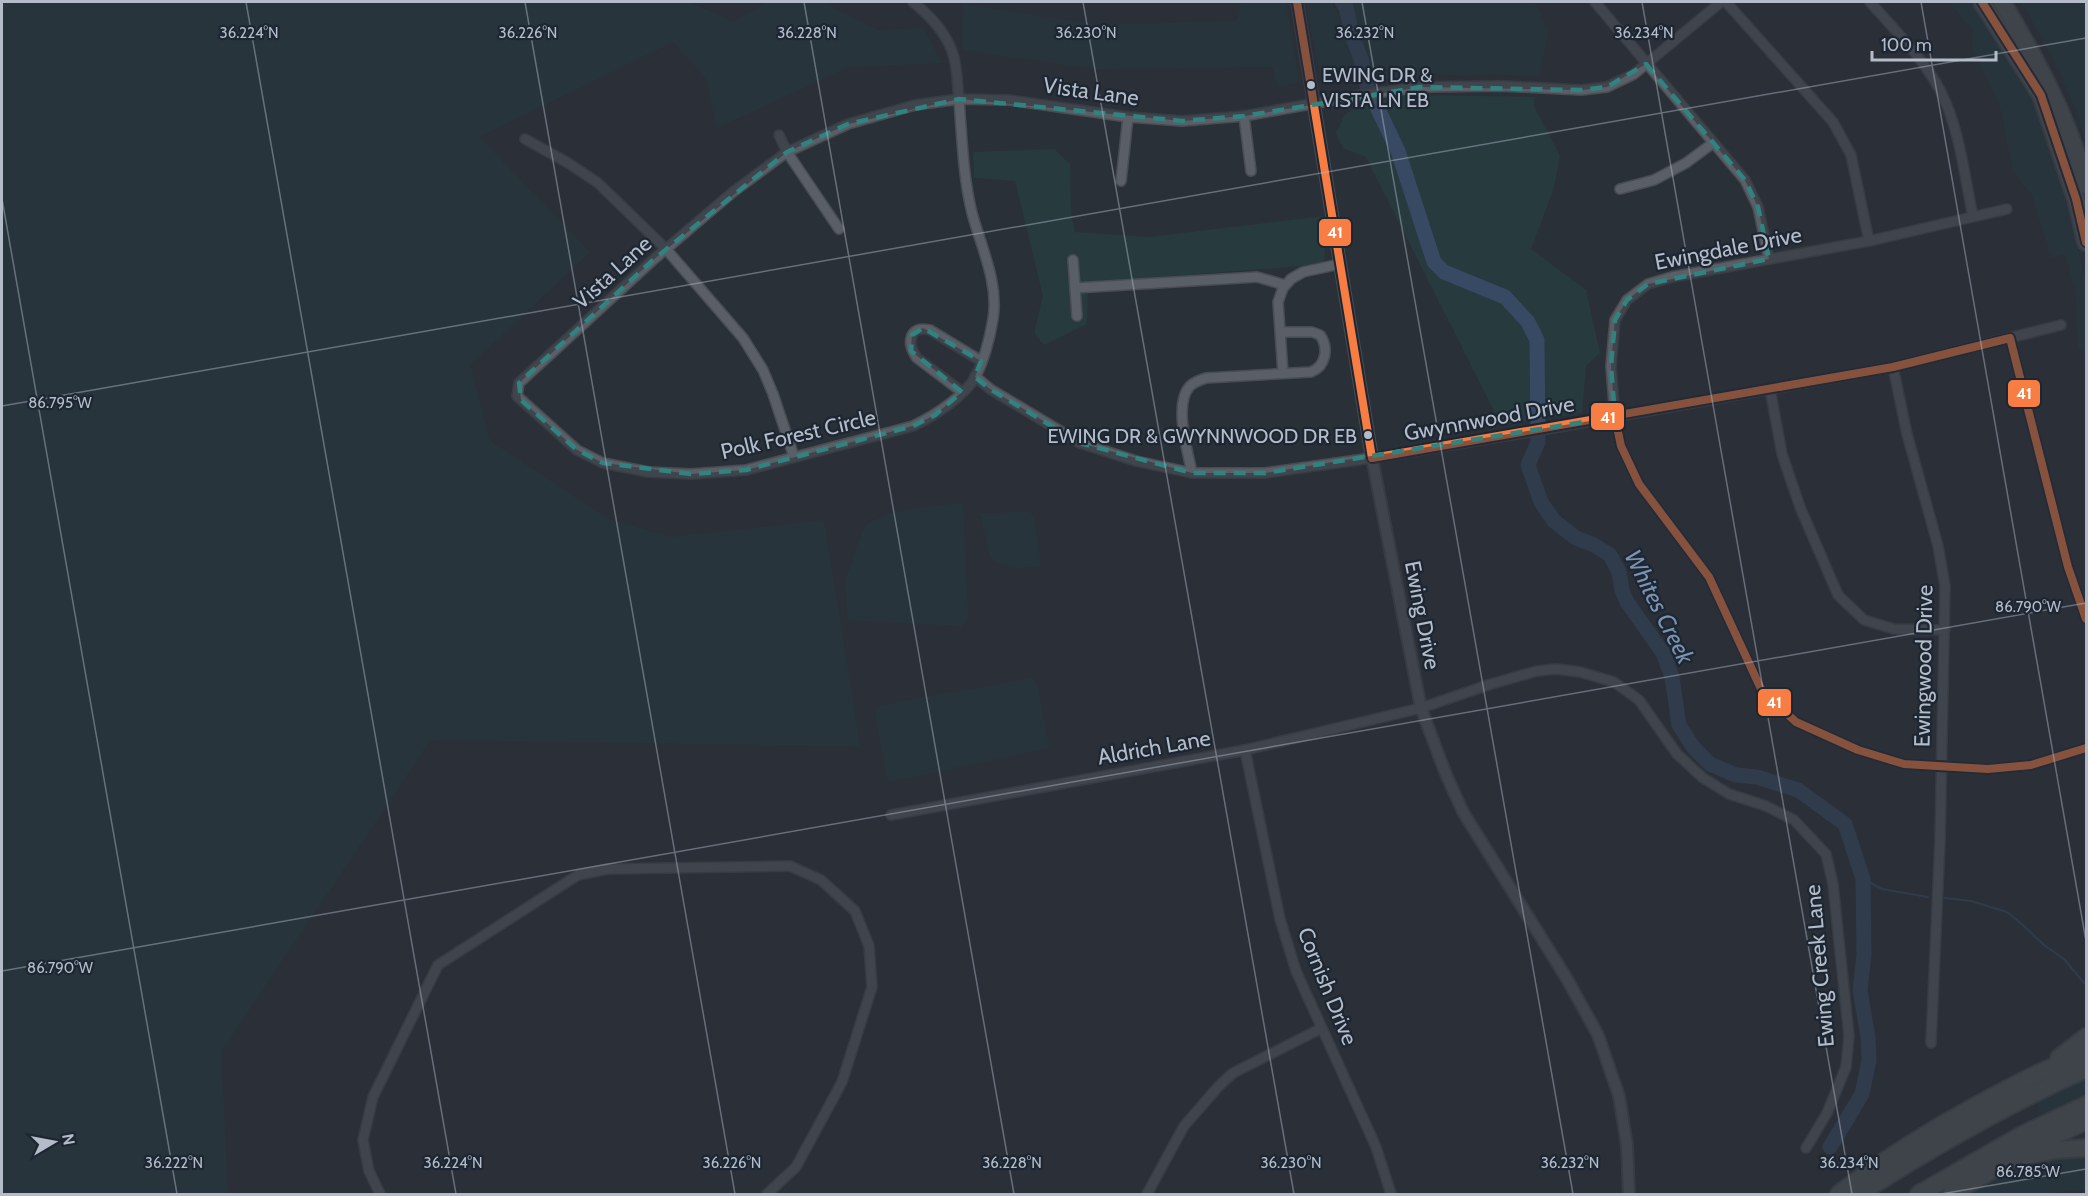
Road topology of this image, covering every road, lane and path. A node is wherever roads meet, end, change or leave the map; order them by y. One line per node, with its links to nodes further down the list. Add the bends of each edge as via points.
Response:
1 (913, 2): 10 (street, Polk Forest Circle, via 947,40 956,67)
2 (1297, 2): 11 (street, Ewing Drive)
3 (1595, 2): 9 (street)
4 (1721, 2): 9 (street, Vista Lane)
5 (1726, 2): 25 (street, via 1833,122 1851,155)
6 (1870, 2): 23 (street, via 1913,51 1941,92 1957,136)
7 (1982, 2): 26 (highway, via 2041,95 2076,199)
8 (2002, 2): 20 (highway, via 2057,107)
9 (1646, 64): 11 (street, Vista Lane, via 1607,87 1421,87); 16 (street)
10 (958, 99): 13 (street, Vista Lane, via 1009,100); 17 (street, Vista Lane, via 915,105 848,124); 37 (street, Polk Forest Circle, via 971,211 990,272 994,304)
11 (1314, 103): 12 (street, Vista Lane); 30 (street, Ewing Drive)
12 (1244, 116): 13 (street, Vista Lane, via 1182,121); 18 (street)
13 (1128, 117): 19 (street)
14 (779, 135): 17 (street)
15 (525, 139): 27 (street, via 598,183)
16 (1713, 143): 21 (street, via 1654,180); 28 (street, via 1745,180 1758,207)
17 (787, 152): 24 (street); 27 (street, Vista Lane)
18 (1251, 171)
19 (1121, 181)
20 (2086, 185)
21 (1620, 189)
22 (2007, 209): 23 (street, Ewingdale Drive)
23 (1972, 216): 25 (street, Ewingdale Drive)
24 (839, 229)
25 (1869, 241): 28 (street, Ewingdale Drive)
26 (2086, 242)
27 (666, 249): 41 (street, Vista Lane); 45 (street, via 743,338 758,362)
28 (1769, 259): 44 (street, Ewingdale Drive, via 1672,277 1648,284 1627,300 1615,320 1611,366)
29 (1073, 260): 32 (street)
30 (1340, 264): 31 (street, via 1303,272); 46 (street, Ewing Drive)
31 (1286, 285): 32 (street, via 1257,277); 35 (street, via 1278,302)
32 (1076, 288): 33 (street)
33 (1077, 316)
34 (2061, 325): 36 (street, Gwynnwood Drive)
35 (1281, 332): 39 (street); 39 (street, via 1312,332 1320,335 1325,348 1319,369)
36 (2010, 339): 38 (street, Gwynnwood Drive); 48 (street, via 2068,567)
37 (981, 360): 40 (street, Polk Forest Circle); 43 (street, via 930,330 923,328 912,335 911,351 916,358)
38 (1893, 367): 42 (street, Gwynnwood Drive); 49 (street, Ewingwood Drive, via 1938,546 1945,586)
39 (1282, 373): 47 (street, via 1206,378 1191,384 1181,415)
40 (975, 376): 43 (street, Polk Forest Circle); 47 (street, Gwynnwood Drive, via 1080,442 1136,461)
41 (519, 383): 45 (street, Polk Forest Circle, via 517,396 533,412 577,450 603,463 648,472 691,474 746,470)
42 (1770, 390): 44 (street, Gwynnwood Drive); 49 (street, via 1782,454 1838,595 1864,620 1894,629)
43 (962, 392): 45 (street, Polk Forest Circle, via 935,415 913,426)
44 (1615, 417): 46 (street, Gwynnwood Drive); 53 (street, Ewingdale Drive, via 1621,446 1639,484 1708,577 1762,691 1796,722 1858,750 1904,764)
45 (794, 457)
46 (1372, 458): 47 (street, Gwynnwood Drive, via 1265,473); 50 (street, Ewing Drive)
47 (1192, 473)
48 (2086, 619)
49 (1945, 630): 53 (street, Ewingwood Drive)
50 (1422, 708): 52 (street, Aldrich Lane); 55 (street, Aldrich Lane, via 1537,671 1580,672 1614,682 1639,700 1677,754 1703,778 1729,794 1794,820); 71 (street, Ewing Drive, via 1463,812 1598,1035 1620,1096)
51 (2086, 748): 53 (street, Ewingdale Drive, via 2031,765 1988,769)
52 (1245, 750): 54 (street, Aldrich Lane); 56 (street, Cornish Drive, via 1280,919 1296,971)
53 (1941, 767): 58 (street, Ewingwood Drive)
54 (891, 815)
55 (1819, 845): 64 (street, Ewing Creek Lane, via 1826,855 1833,884 1849,1036 1846,1067 1827,1113)
56 (1322, 1028): 69 (street, via 1233,1073 1218,1087 1184,1126); 70 (street, Cornish Drive, via 1376,1147)
57 (2086, 1037): 61 (highway)
58 (1931, 1043)
59 (2086, 1053): 61 (highway)
60 (2086, 1069): 73 (highway, via 1966,1129)
61 (2024, 1080): 72 (highway, via 1914,1143)
62 (2086, 1105): 74 (highway)
63 (2086, 1121): 66 (highway)
64 (1806, 1148)
65 (2086, 1148): 66 (highway)
66 (2008, 1160): 75 (highway)
67 (380, 1194): 68 (street, via 369,1171 363,1140 373,1097 438,965 578,875 608,869 790,866 821,880 855,911 869,946 872,987 842,1082 796,1167)
68 (767, 1194)
69 (1147, 1194)
70 (1391, 1194)
71 (1629, 1194)
72 (1839, 1194)
73 (1860, 1194)
74 (1919, 1194)
75 (1951, 1194)

